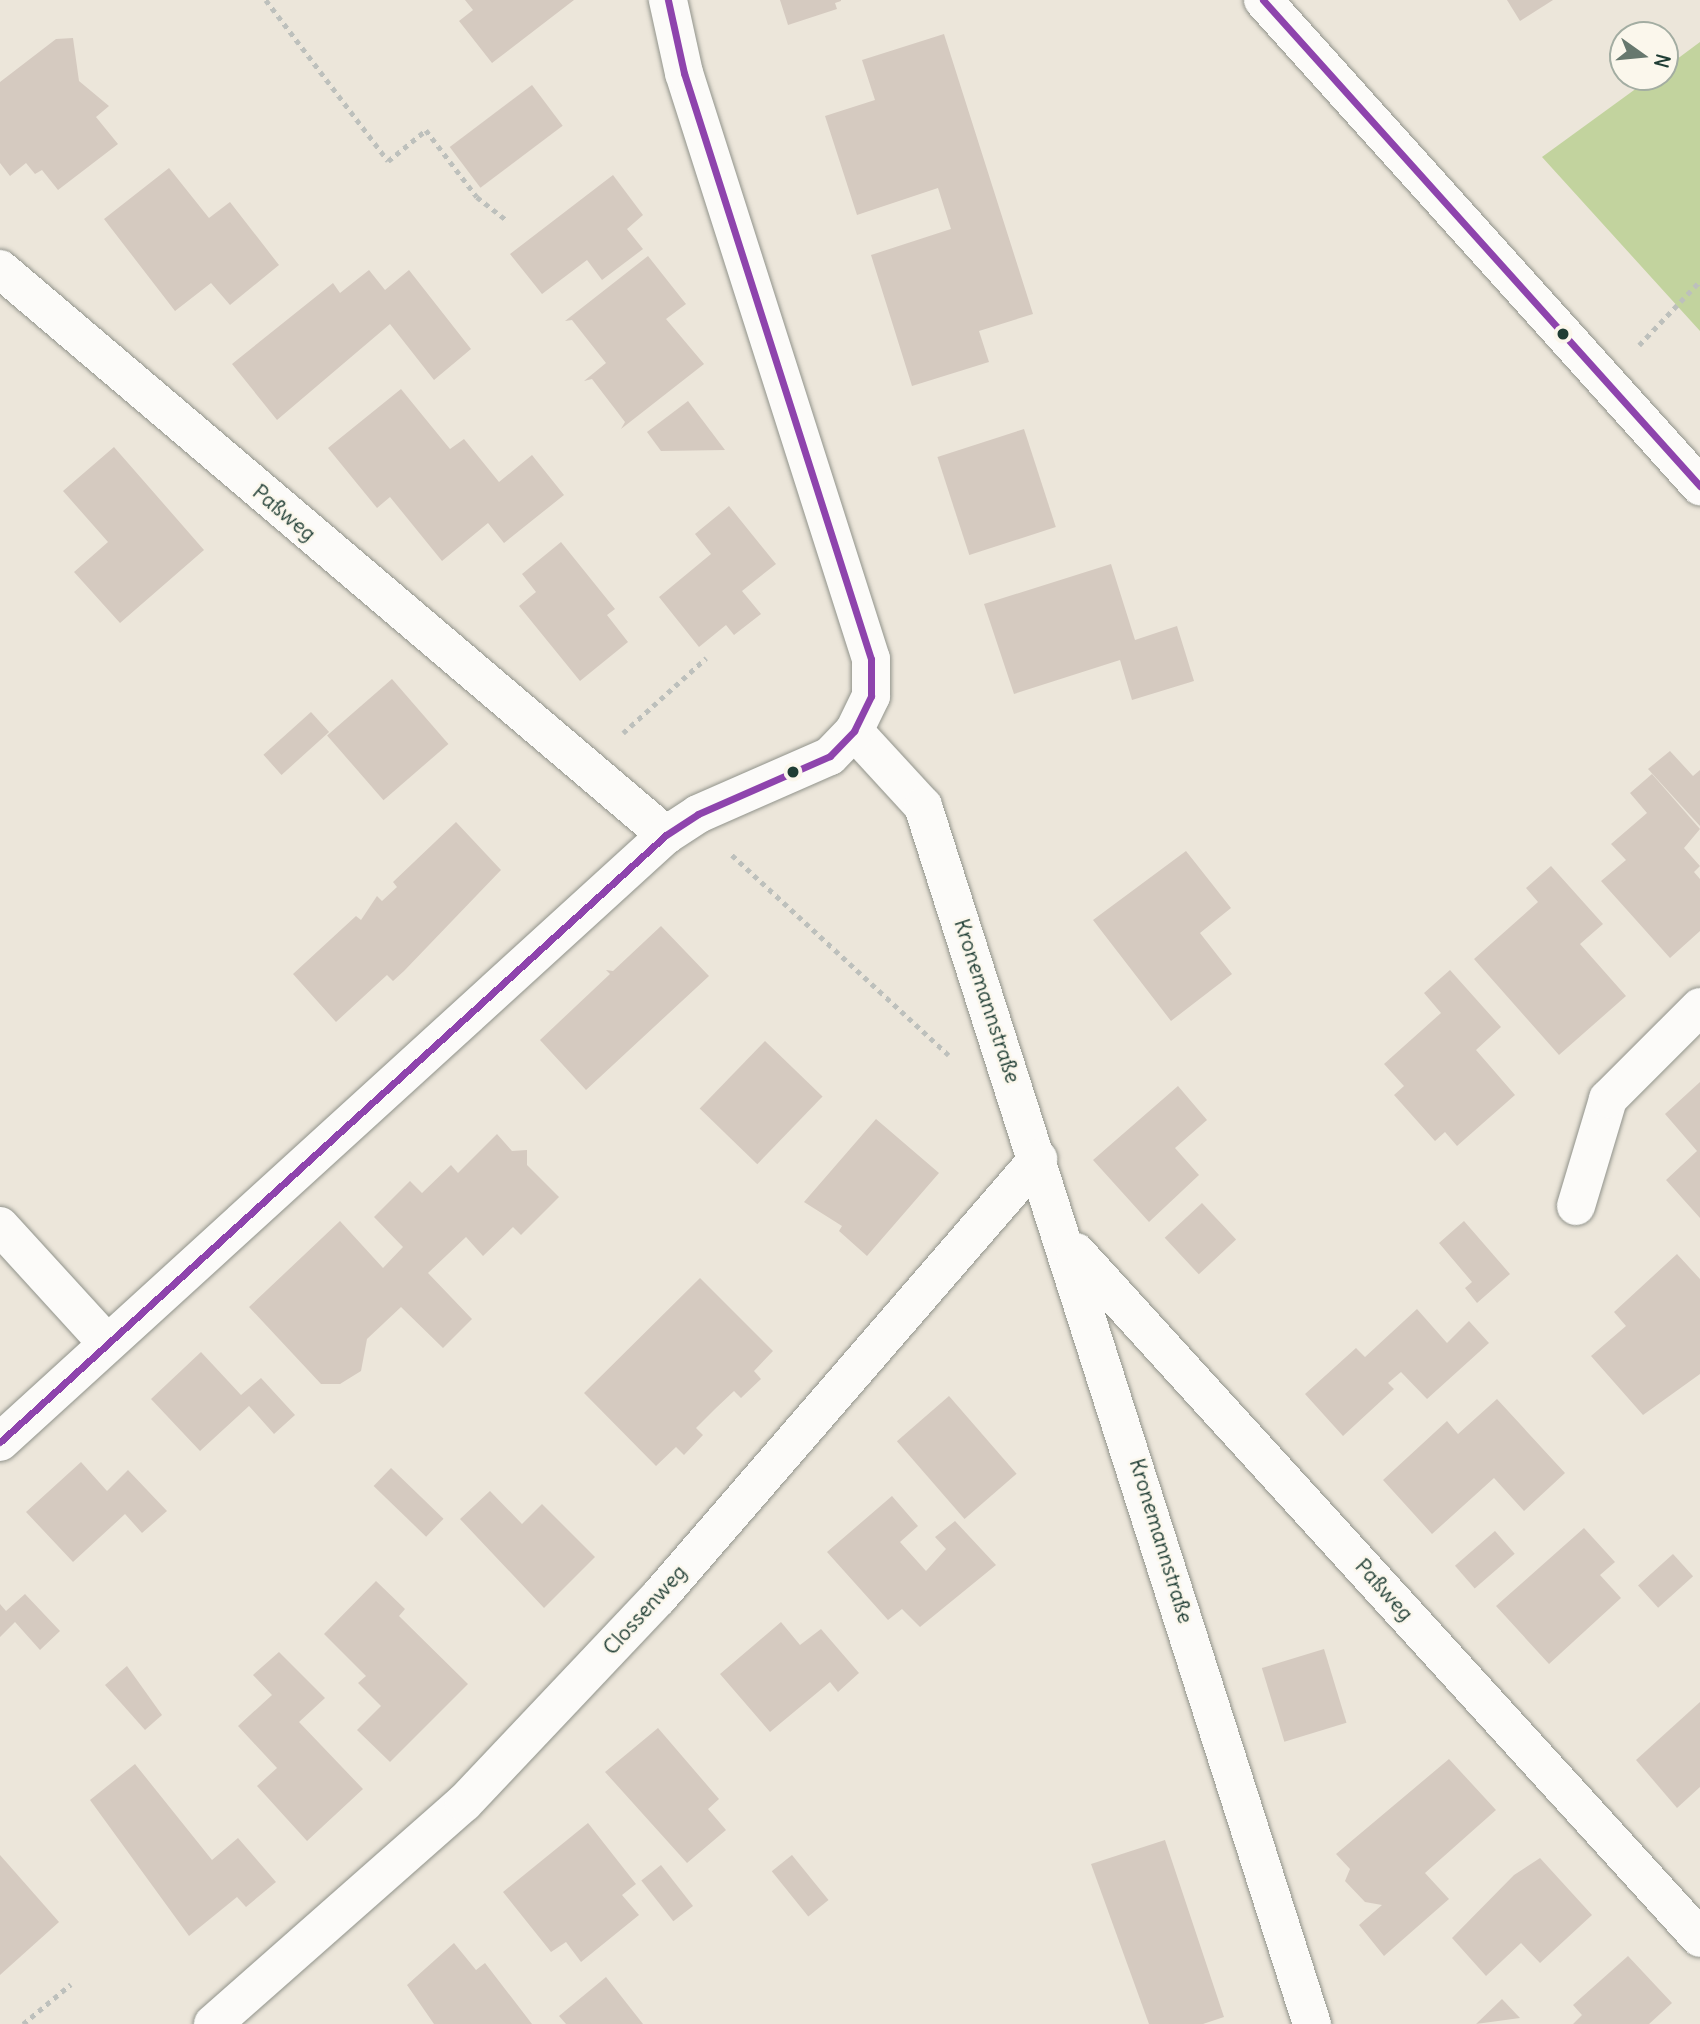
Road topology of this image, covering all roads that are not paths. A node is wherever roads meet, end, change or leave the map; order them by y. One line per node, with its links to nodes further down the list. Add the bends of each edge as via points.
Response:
1 (668, 0): 5 (street, via 684,73 871,659 871,695)
2 (1263, 0): 4 (street)
3 (0, 269): 6 (street, Paßweg)
4 (1700, 486)
5 (854, 731): 6 (street, via 830,757 698,814); 8 (street, Kronemannstraße, via 923,806)
6 (666, 835): 12 (street)
7 (1700, 1007): 9 (street, via 1608,1098)
8 (1038, 1159): 11 (street, Kronemannstraße); 15 (street, Clossenweg, via 657,1598 464,1803)
9 (1576, 1206)
10 (0, 1226): 12 (street)
11 (1067, 1243): 14 (street, Paßweg); 16 (street, Kronemannstraße)
12 (107, 1343): 13 (street)
13 (0, 1442)
14 (1700, 1938)
15 (213, 2024)
16 (1312, 2024)

